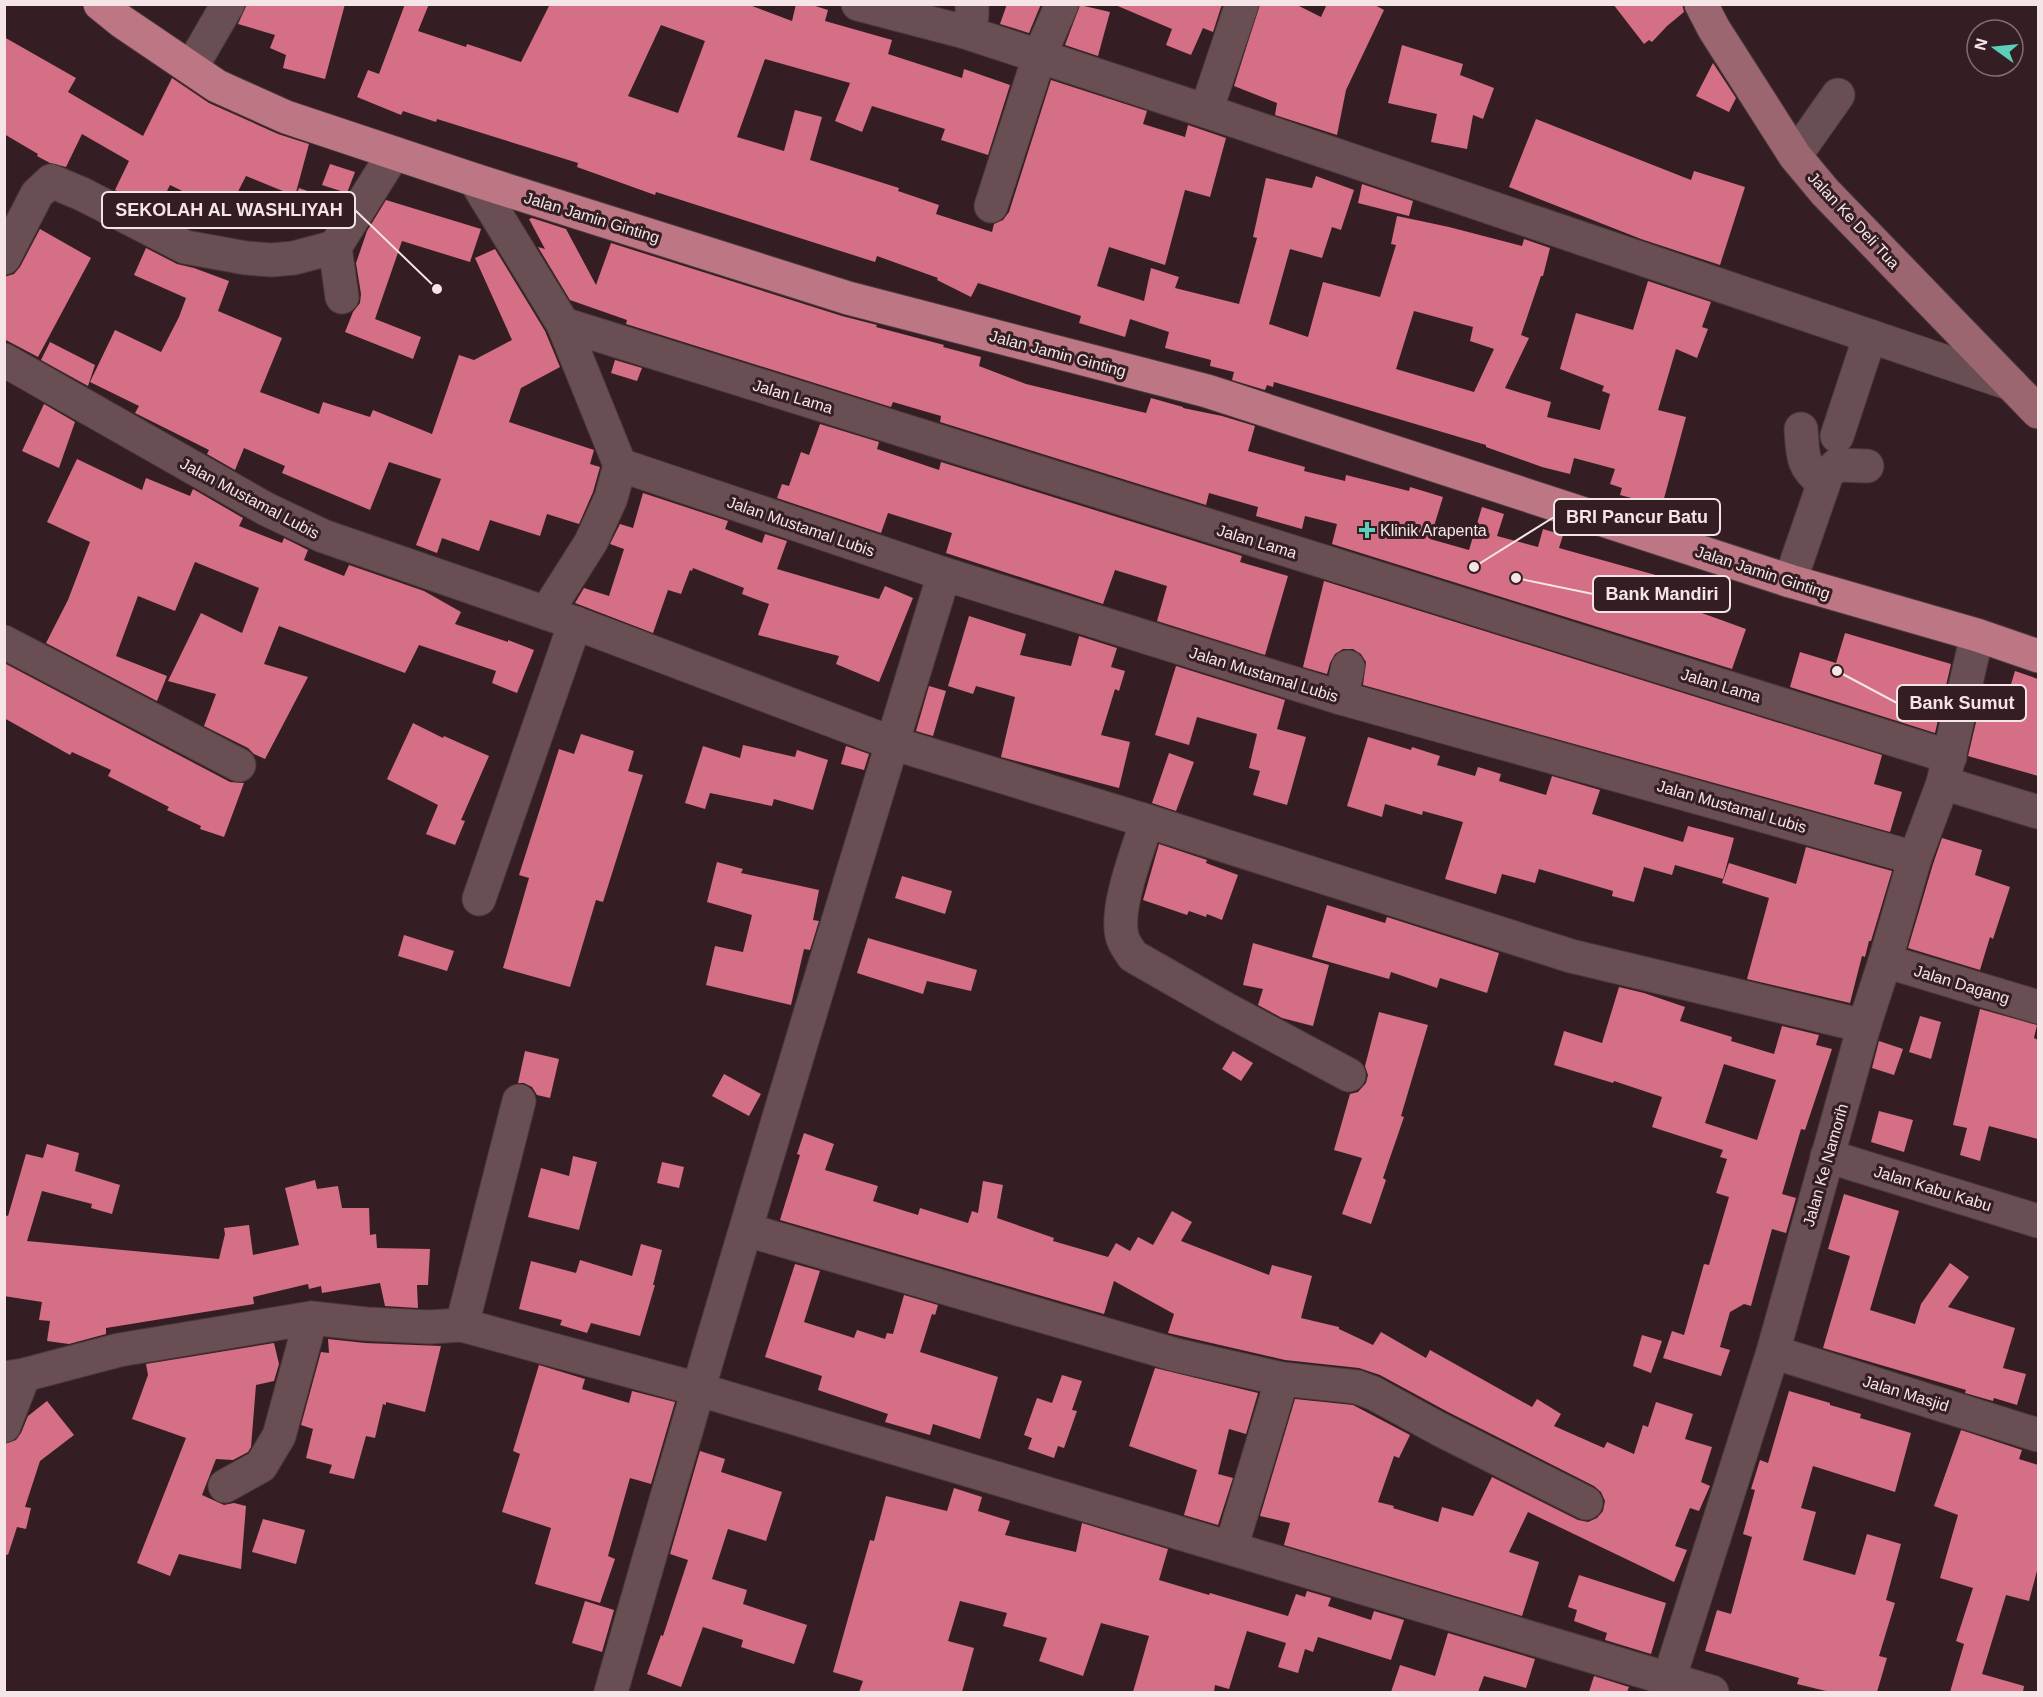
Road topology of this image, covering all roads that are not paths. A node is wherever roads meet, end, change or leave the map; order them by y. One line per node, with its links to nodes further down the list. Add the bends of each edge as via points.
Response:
1 (100, 4): 9 (highway, Jalan Jamin Ginting)
2 (228, 4): 9 (street)
3 (858, 4): 7 (street)
4 (1062, 4): 8 (street)
5 (1242, 4): 11 (street)
6 (1701, 4): 13 (main road, Jalan Ke Deli Tua)
7 (968, 18): 8 (street)
8 (1039, 57): 11 (street); 15 (street)
9 (191, 68): 12 (highway, Jalan Jamin Ginting, via 217,86 286,117)
10 (1838, 95): 13 (street)
11 (1206, 111): 20 (street)
12 (394, 153): 14 (highway, Jalan Jamin Ginting); 16 (street)
13 (1795, 156): 22 (main road, Jalan Ke Deli Tua)
14 (476, 180): 19 (street); 30 (highway, Jalan Jamin Ginting, via 848,298 1207,391)
15 (991, 206)
16 (335, 247): 17 (street, via 271,260 185,247 51,182 38,194); 18 (street)
17 (4, 258)
18 (342, 297)
19 (563, 324): 26 (street); 37 (street, Jalan Lama)
20 (1870, 336): 22 (street); 25 (street)
21 (4, 360): 31 (street, Jalan Mustamal Lubis, via 246,497 323,536)
22 (2011, 384): 23 (main road, Jalan Ke Deli Tua)
23 (2038, 412)
24 (1801, 429): 28 (street, via 1801,453 1807,467)
25 (1837, 436)
26 (620, 465): 29 (street, Jalan Mustamal Lubis); 31 (street, via 611,498)
27 (1868, 466): 28 (street, via 1837,465)
28 (1823, 483): 30 (street)
29 (944, 574): 35 (street); 40 (street, Jalan Mustamal Lubis, via 1345,682)
30 (1790, 581): 32 (highway, Jalan Jamin Ginting)
31 (561, 618): 35 (street, Jalan Mustamal Lubis); 41 (street)
32 (1977, 635): 34 (highway, Jalan Jamin Ginting); 37 (street, Jalan Ke Namorih)
33 (4, 642): 36 (street)
34 (2038, 656)
35 (892, 743): 39 (street, Jalan Mustamal Lubis); 49 (street)
36 (239, 765)
37 (1947, 770): 38 (street, Jalan Lama); 40 (street, Jalan Ke Namorih)
38 (2038, 812)
39 (1147, 821): 44 (street, Jalan Mustamal Lubis, via 1570,956); 45 (street, via 1122,916 1122,934 1133,956)
40 (1915, 858): 42 (street, Jalan Ke Namorih)
41 (479, 899)
42 (1886, 961): 43 (street, Jalan Dagang); 44 (street, Jalan Ke Namorih)
43 (2038, 1007)
44 (1864, 1026): 47 (street, Jalan Ke Namorih)
45 (1349, 1075)
46 (519, 1101): 51 (street)
47 (1827, 1156): 48 (street, Jalan Kabu Kabu); 52 (street, Jalan Ke Namorih)
48 (2038, 1221)
49 (747, 1230): 54 (street, via 1176,1355); 55 (street)
50 (311, 1318): 51 (street, via 366,1324); 53 (street, via 119,1350); 58 (street, via 279,1437 261,1466)
51 (462, 1325): 55 (street)
52 (1773, 1352): 57 (street, Jalan Masjid); 61 (street, Jalan Ke Namorih)
53 (14, 1377): 56 (street)
54 (1282, 1378): 59 (street, via 1356,1387 1372,1393); 60 (street)
55 (697, 1389): 60 (street); 62 (street)
56 (4, 1426)
57 (2038, 1435)
58 (225, 1486)
59 (1586, 1503)
60 (1231, 1548): 61 (street)
61 (1667, 1685): 63 (street)
62 (610, 1692)
63 (1712, 1692)

